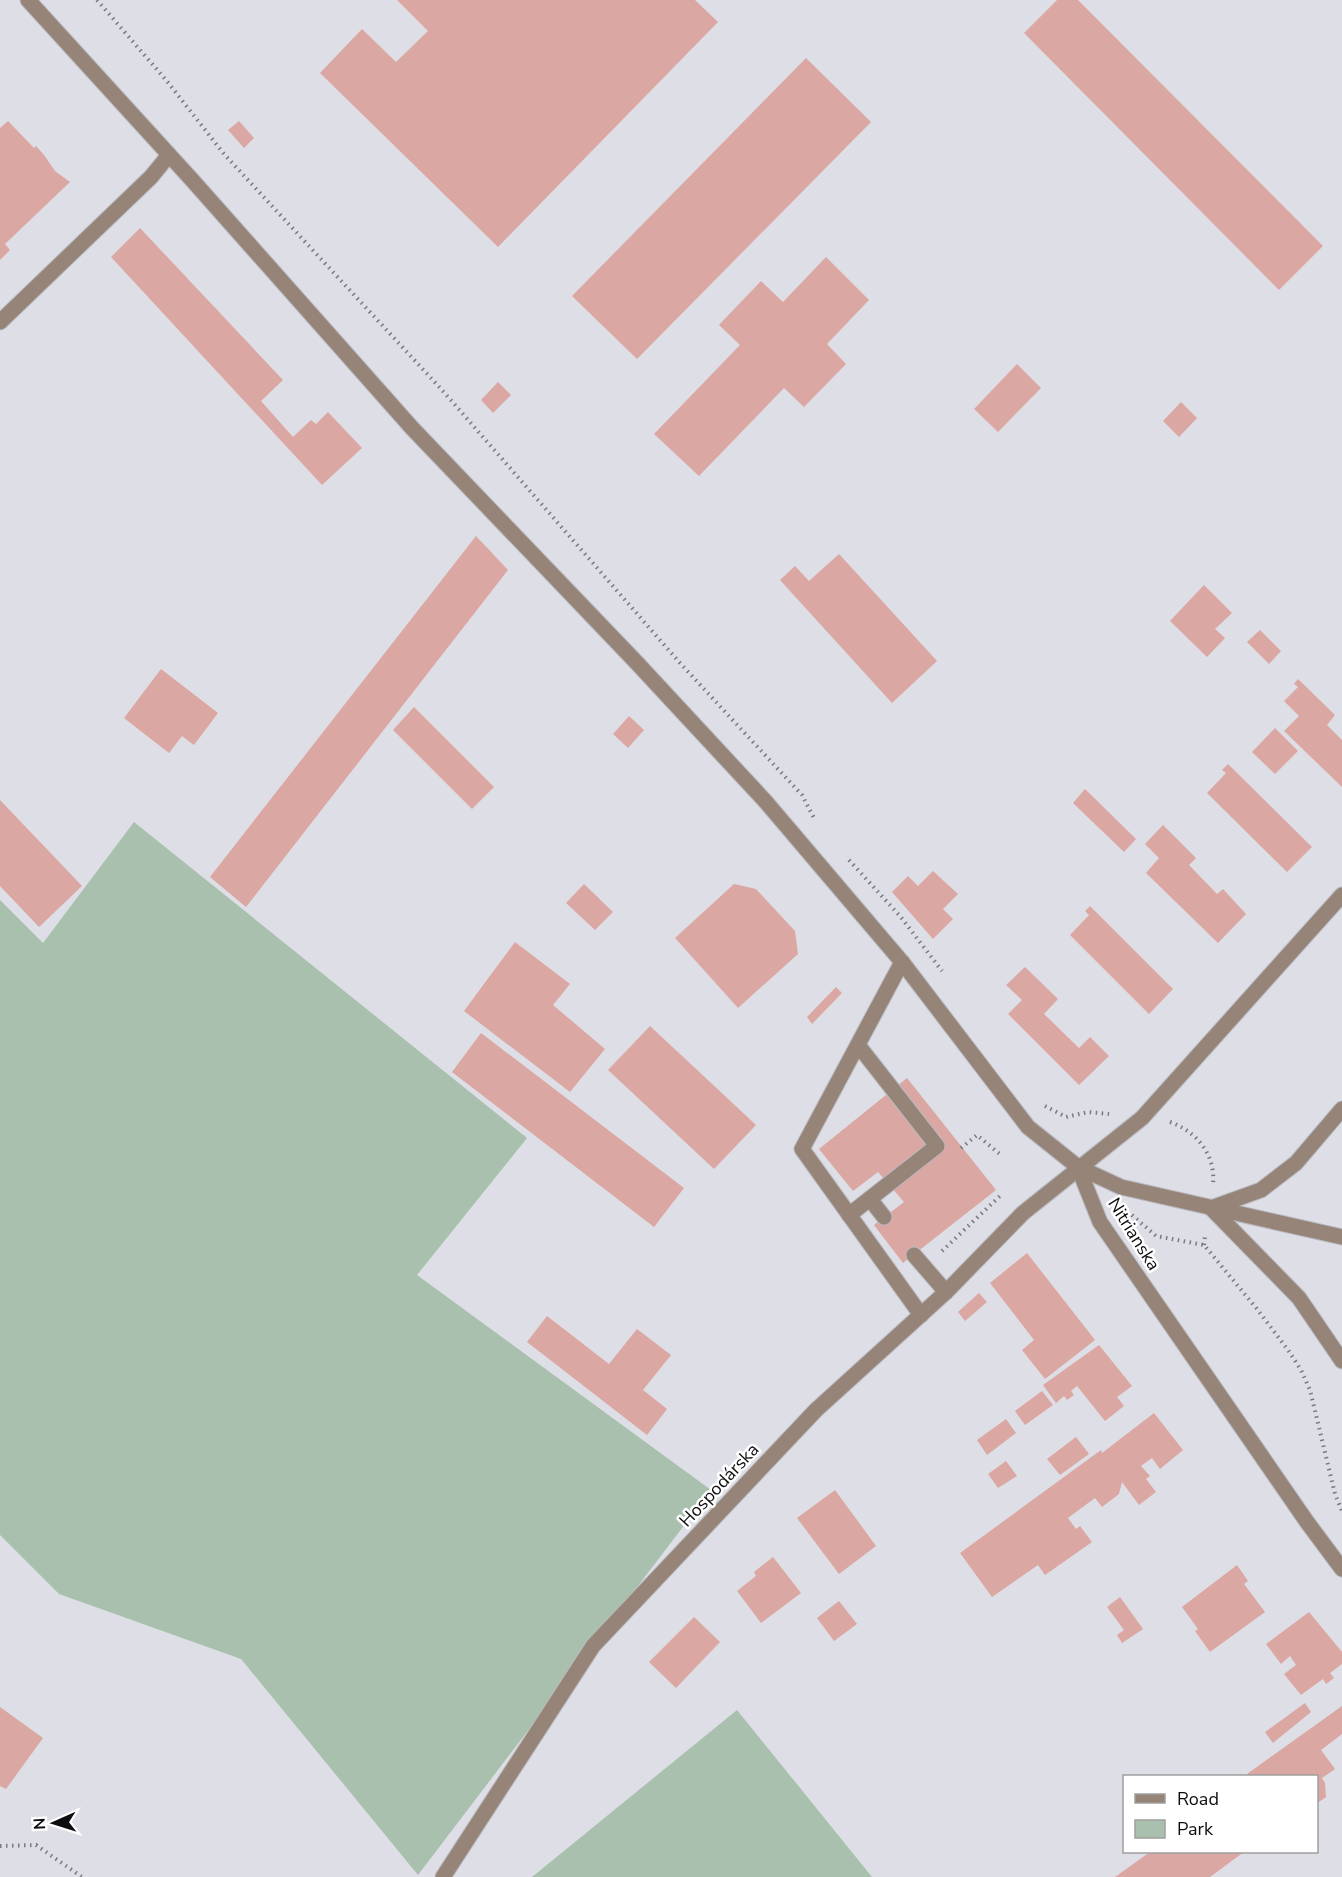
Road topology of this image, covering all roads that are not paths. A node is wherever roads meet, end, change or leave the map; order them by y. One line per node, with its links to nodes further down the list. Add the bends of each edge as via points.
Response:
1 (28, 0): 2 (street)
2 (168, 155): 3 (street, via 151,177); 5 (street, via 412,428 766,802)
3 (0, 322)
4 (1342, 895): 8 (street, via 1142,1118)
5 (902, 962): 6 (street); 8 (street, via 1028,1127)
6 (858, 1046): 9 (street, via 937,1146); 11 (street, via 802,1149)
7 (1342, 1108): 10 (street, via 1296,1164 1262,1190)
8 (1078, 1167): 10 (street, via 1121,1187); 15 (street, Hospodárska, via 1023,1213); 18 (street, Nitrianska, via 1100,1222)
9 (870, 1199): 11 (street); 12 (street)
10 (1210, 1208): 13 (street); 17 (street, via 1299,1298)
11 (849, 1215): 16 (street)
12 (884, 1217)
13 (1342, 1237)
14 (914, 1255): 15 (street)
15 (946, 1292): 16 (street, Hospodárska)
16 (921, 1315): 19 (street, Hospodárska, via 816,1410 593,1646)
17 (1342, 1361)
18 (1342, 1569)
19 (443, 1877)

